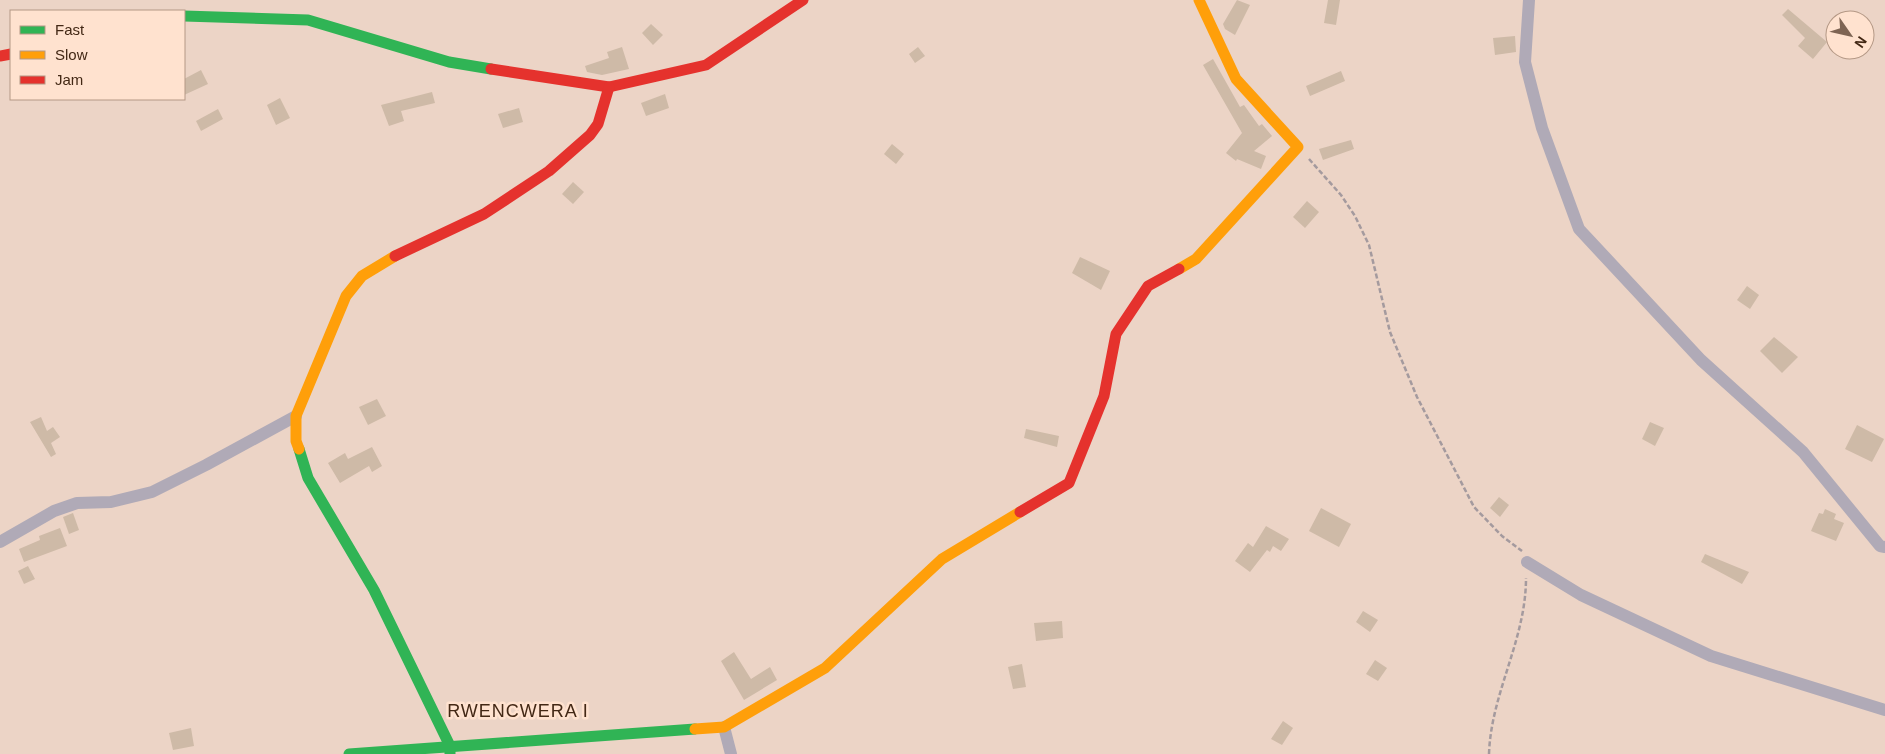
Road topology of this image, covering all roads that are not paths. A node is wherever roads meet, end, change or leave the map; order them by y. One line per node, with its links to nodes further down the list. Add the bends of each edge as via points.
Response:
1 (803, 0): 5 (street, via 706,65)
2 (1199, 0): 11 (street, via 1236,79 1298,147 1196,259 1148,286 1116,334 1104,396 1069,483 942,559 825,668)
3 (1529, 0): 8 (street, via 1525,62 1542,128 1579,229 1701,360 1803,452 1880,546)
4 (185, 16): 5 (street, via 308,20 449,62)
5 (609, 87): 6 (street, via 598,124 549,171 484,214 387,259 362,276 346,296)
6 (296, 416): 7 (street, via 152,492 110,502 77,503 54,511); 12 (street, via 296,441 308,478 374,590)
7 (0, 542)
8 (1885, 547)
9 (1527, 562): 10 (street, via 1581,595 1712,656)
10 (1885, 710)
11 (724, 727): 12 (street); 14 (street)
12 (450, 750): 13 (street)
13 (349, 754)
14 (731, 754)

